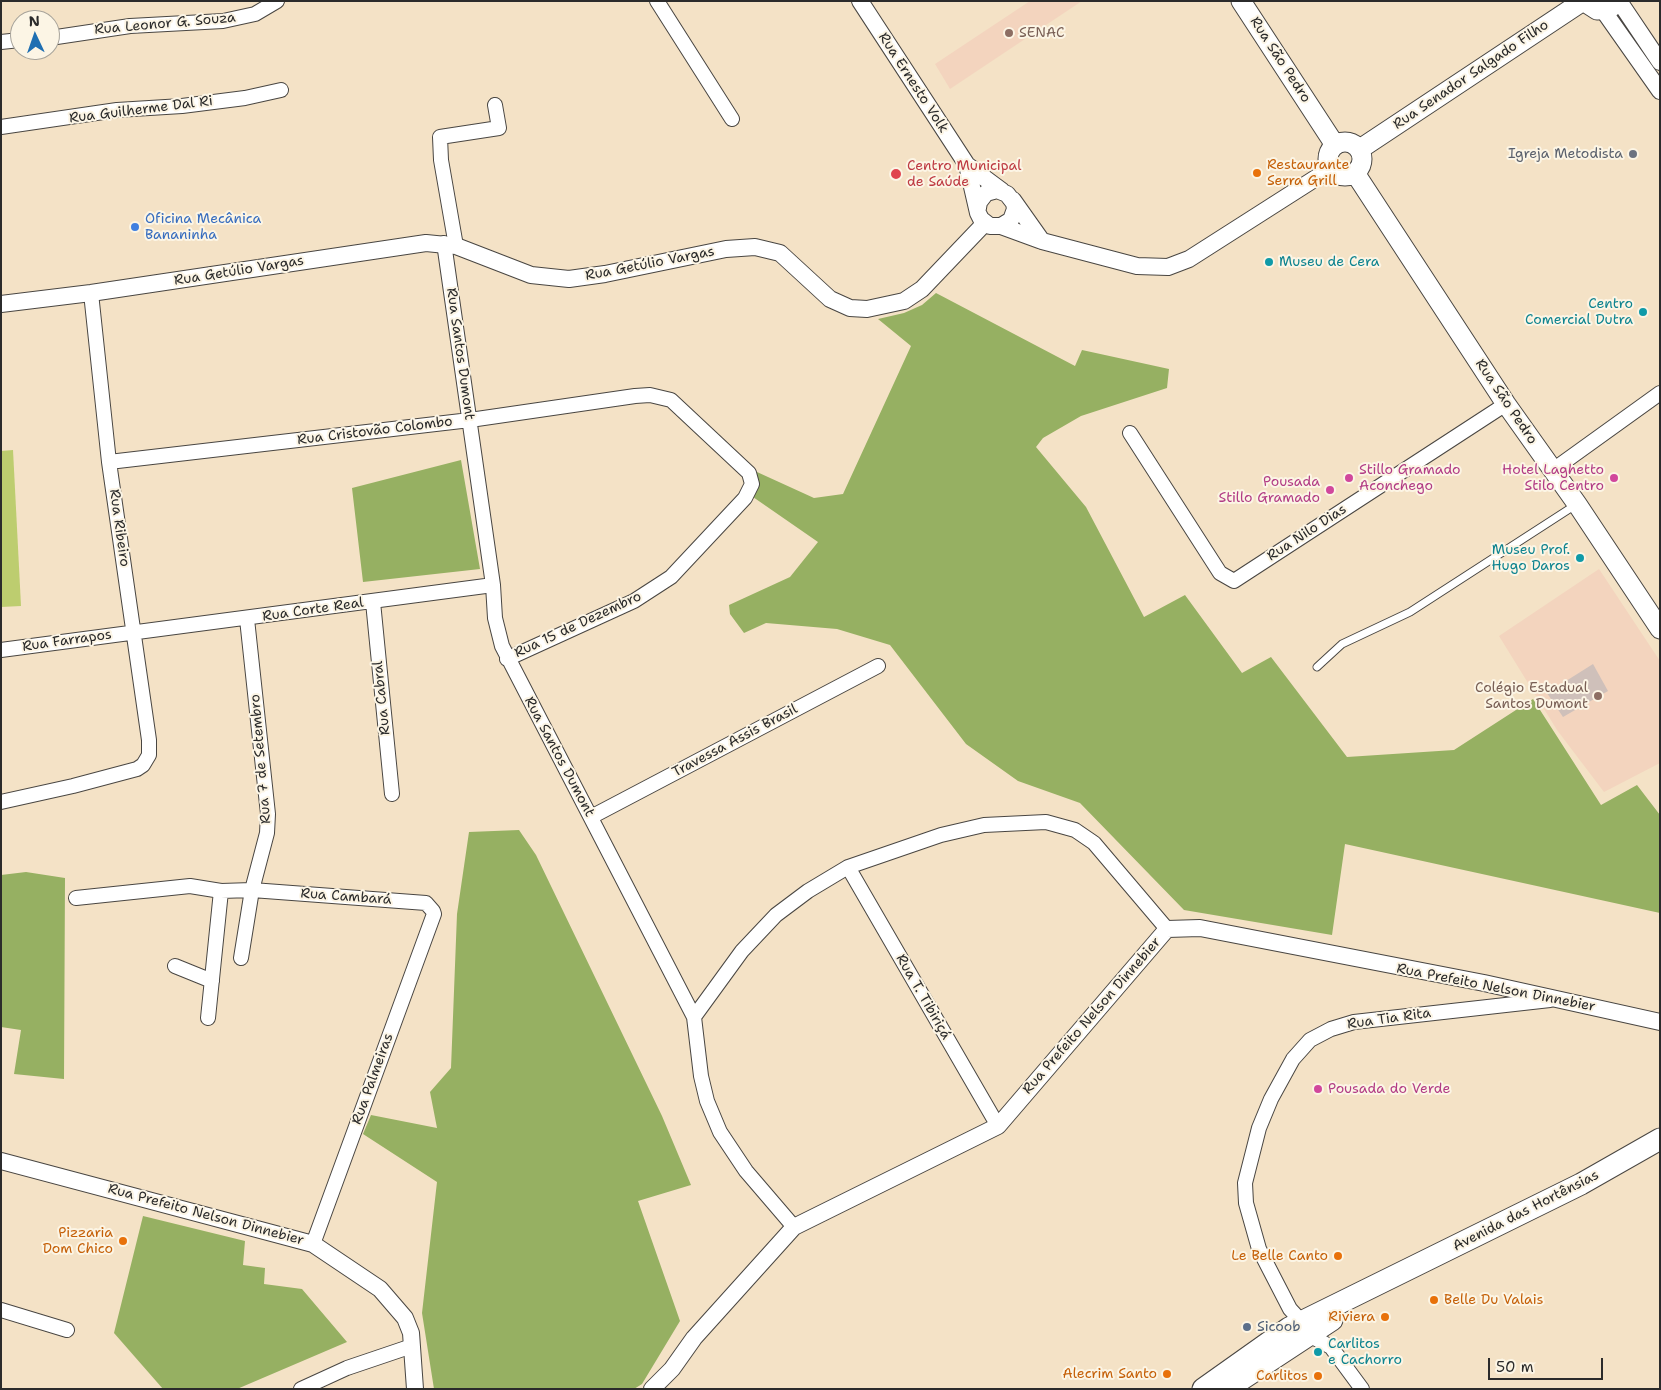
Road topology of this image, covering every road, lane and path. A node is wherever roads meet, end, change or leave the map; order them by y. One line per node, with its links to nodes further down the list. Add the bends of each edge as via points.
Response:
1 (277, 1): 7 (street, Rua Leonor G. Souza, via 255,14 223,21 130,26)
2 (657, 1): 12 (street)
3 (860, 1): 16 (street, Rua Ernesto Volk)
4 (1241, 1): 14 (main road, Rua São Pedro)
5 (1583, 1): 6 (main road, via 1592,8); 15 (main road, Rua Senador Salgado Filho)
6 (1614, 4): 8 (street); 10 (street)
7 (60, 36)
8 (1660, 62)
9 (281, 90): 13 (street, Rua Guilherme Dal Ri, via 244,98 117,110)
10 (1660, 91)
11 (495, 105): 24 (street, Rua Santos Dumont, via 499,128 440,137)
12 (732, 119)
13 (1, 127)
14 (1335, 144): 15 (main road, via 1351,143); 17 (main road, via 1328,153)
15 (1360, 149): 18 (main road, via 1362,165)
16 (966, 165): 19 (street, Rua Ernesto Volk); 20 (street, Rua Ernesto Volk)
17 (1330, 169): 18 (main road, via 1339,175); 23 (street, via 1189,259 1168,267 1137,266)
18 (1355, 174): 28 (main road, Rua São Pedro)
19 (1007, 195): 20 (street, via 986,193); 22 (street, via 1014,203 1014,215); 23 (street)
20 (978, 208): 21 (street)
21 (985, 223): 22 (street); 24 (street, Rua Getúlio Vargas, via 922,289 904,300 867,309 850,308 830,300 780,253 755,247 726,249 605,274 569,278 531,275)
22 (1001, 226): 23 (street)
23 (1042, 241)
24 (450, 245): 25 (street, Rua Getúlio Vargas, via 426,243); 29 (street, Rua Santos Dumont)
25 (91, 293): 26 (street, Rua Getúlio Vargas); 31 (street, Rua Ribeiro)
26 (1, 304)
27 (1660, 393): 32 (street)
28 (1506, 404): 30 (street, Rua Nilo Dias, via 1234,581 1220,573); 32 (main road, Rua São Pedro)
29 (470, 420): 31 (street, Rua Cristovão Colombo); 33 (street, Rua Cristovão Colombo, via 635,396 662,397 671,400 739,461 749,472); 35 (street, Rua Santos Dumont)
30 (1130, 433)
31 (109, 462): 39 (street, Rua Ribeiro)
32 (1553, 470): 34 (main road, Rua São Pedro)
33 (752, 484): 41 (street, Rua 15 de Dezembro, via 745,498 671,577 634,601)
34 (1577, 504): 38 (main road, Rua São Pedro); 43 (lane, via 1410,612 1342,644)
35 (493, 585): 36 (street, Rua Corte Real); 41 (street, Rua Santos Dumont, via 498,636)
36 (373, 602): 37 (street, Rua Corte Real); 44 (street, Rua Cabral)
37 (247, 619): 39 (street, Rua Corte Real); 48 (street, Rua 7 de Setembro, via 268,814)
38 (1660, 629)
39 (134, 632): 40 (street, Rua Farrapos); 45 (street, Rua Ribeiro, via 149,740 146,761 137,769)
40 (1, 650)
41 (507, 659): 46 (street, Rua Santos Dumont)
42 (878, 666): 46 (street, Travessa Assis Brasil)
43 (1317, 667)
44 (392, 794)
45 (1, 802)
46 (591, 817): 57 (street, Rua Santos Dumont)
47 (848, 868): 52 (street, via 963,829 1004,822 1055,824 1075,830 1094,842); 57 (street, via 808,891 776,915 742,951); 60 (street, Rua T. Tibiriçá)
48 (252, 890): 49 (street, Rua Cambará); 51 (street, Rua Cambará, via 426,903); 53 (street, Rua 7 de Setembro)
49 (221, 891): 50 (street, Rua Cambará, via 190,886 166,887); 55 (street)
50 (76, 898)
51 (434, 914): 64 (street, Rua Palmeiras)
52 (1167, 929): 56 (street, Rua Prefeito Nelson Dinnebier, via 1200,928); 60 (street, Rua Prefeito Nelson Dinnebier)
53 (241, 958)
54 (175, 966): 55 (street)
55 (212, 981): 58 (street)
56 (1556, 999): 59 (street, Rua Prefeito Nelson Dinnebier); 67 (street, Rua Tia Rita, via 1354,1022 1310,1040 1293,1059 1271,1099 1260,1128 1246,1184 1249,1218 1259,1249)
57 (694, 1017): 63 (street, Rua Santos Dumont, via 701,1076 720,1132 746,1171)
58 (208, 1018)
59 (1660, 1022)
60 (998, 1126): 63 (street, Rua Prefeito Nelson Dinnebier)
61 (1660, 1139): 65 (main road, Avenida das Hortênsias, via 1580,1184)
62 (1, 1161): 64 (street, Rua Prefeito Nelson Dinnebier)
63 (794, 1227): 72 (street, Rua Prefeito Nelson Dinnebier, via 694,1338 672,1370)
64 (313, 1244): 69 (street, Rua Prefeito Nelson Dinnebier, via 360,1274 394,1304 405,1318)
65 (1390, 1280): 67 (main road, Avenida das Hortênsias, via 1362,1291); 67 (main road, Avenida das Hortênsias, via 1378,1290)
66 (1, 1310): 68 (street)
67 (1303, 1323): 73 (main road, Avenida das Hortênsias); 74 (main road, via 1304,1332 1286,1350); 75 (street, via 1331,1347)
68 (67, 1330)
69 (412, 1346): 70 (street, via 347,1368); 71 (street, Rua Prefeito Nelson Dinnebier)
70 (301, 1389)
71 (416, 1389)
72 (652, 1389)
73 (1203, 1389)
74 (1227, 1389)
75 (1362, 1389)

